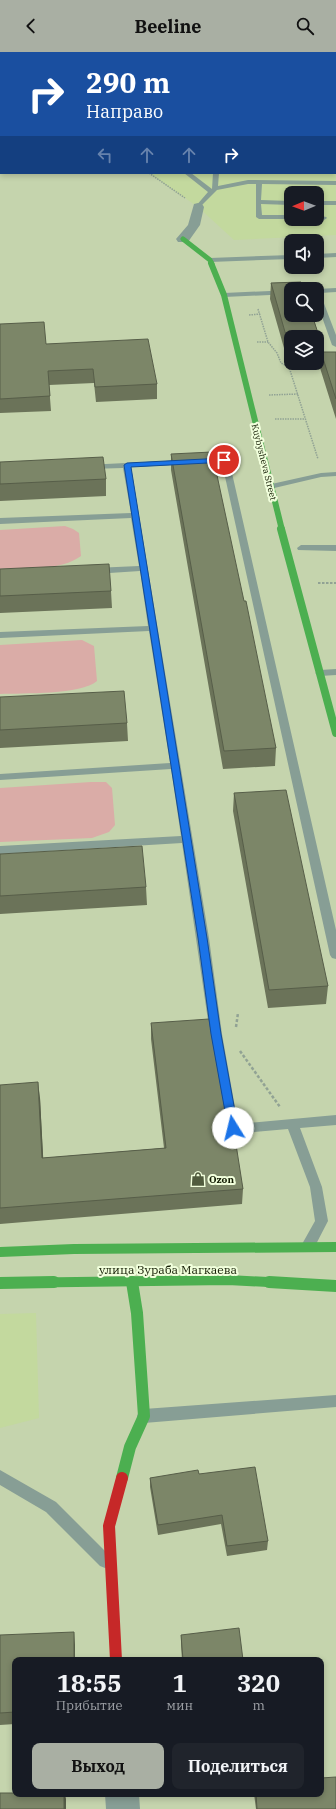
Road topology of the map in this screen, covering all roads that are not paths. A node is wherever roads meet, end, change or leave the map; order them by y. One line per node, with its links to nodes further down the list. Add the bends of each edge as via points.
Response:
1 (188, 174): 7 (lane)
2 (216, 174): 7 (lane)
3 (252, 174): 4 (lane)
4 (248, 182): 5 (lane); 7 (lane)
5 (259, 182): 6 (lane); 8 (lane)
6 (336, 183)
7 (213, 191): 12 (lane)
8 (258, 202): 9 (lane); 13 (lane, via 259,217)
9 (284, 203)
10 (324, 203): 11 (lane)
11 (336, 203)
12 (198, 207): 14 (street, via 194,225)
13 (284, 217)
14 (183, 239): 18 (street)
15 (324, 256): 16 (lane)
16 (336, 256)
17 (284, 257): 18 (lane)
18 (210, 260): 22 (street, Kuybysheva Street)
19 (336, 290): 20 (lane)
20 (324, 291)
21 (284, 292): 22 (lane)
22 (224, 295): 28 (street, Kuybysheva Street)
23 (324, 313): 24 (lane)
24 (336, 345)
25 (127, 465): 26 (lane); 29 (lane); 44 (lane, via 224,460)
26 (78, 467)
27 (336, 474): 28 (lane)
28 (270, 487): 38 (street, Kuybysheva Street)
29 (136, 515): 30 (lane); 33 (lane)
30 (0, 521)
31 (301, 548): 32 (lane)
32 (336, 548)
33 (144, 568): 34 (lane); 35 (lane)
34 (86, 571)
35 (153, 628): 36 (lane); 40 (lane)
36 (0, 635)
37 (336, 672): 38 (lane)
38 (320, 673): 39 (street, Kuybysheva Street)
39 (336, 733)
40 (175, 766): 41 (lane); 42 (lane)
41 (0, 777)
42 (187, 839): 43 (lane); 46 (lane, via 216,1034 233,1128)
43 (0, 850)
44 (336, 955)
45 (336, 1120): 46 (lane)
46 (292, 1124): 47 (lane, via 316,1187 322,1220)
47 (308, 1246): 48 (street, улица Зураба Магкаева); 49 (street, улица Зураба Магкаева)
48 (336, 1247)
49 (0, 1252)
50 (132, 1282): 51 (street, улица Зураба Магкаева); 52 (street, улица Зураба Магкаева, via 228,1280); 54 (street, via 137,1313)
51 (0, 1283)
52 (336, 1286)
53 (336, 1401): 54 (lane)
54 (144, 1416): 56 (street, via 130,1447 109,1526)
55 (0, 1477): 56 (lane, via 51,1507)
56 (111, 1568): 57 (street)
57 (116, 1657)
58 (122, 1797): 59 (street)
59 (123, 1809)

